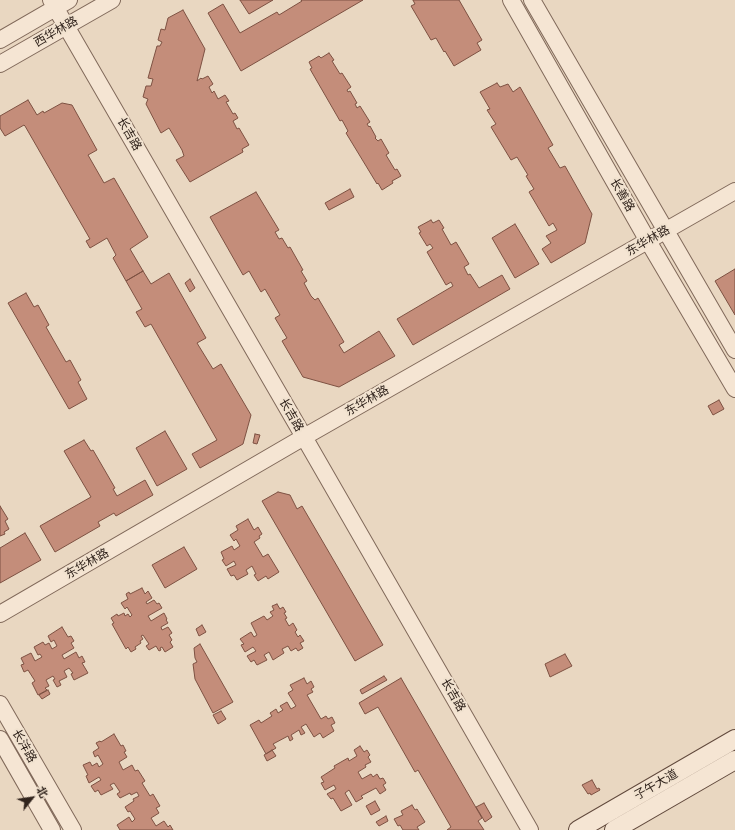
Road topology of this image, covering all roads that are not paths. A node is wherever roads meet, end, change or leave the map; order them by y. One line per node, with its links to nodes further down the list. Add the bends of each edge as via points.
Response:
1 (69, 0): 5 (street, 西华林路)
2 (112, 0): 6 (street, 西华林路)
3 (511, 0): 11 (street, 长善路)
4 (532, 0): 10 (street, 长善路)
5 (53, 4): 6 (street, 长吉路); 7 (street, 西华林路)
6 (67, 26): 8 (street, 西华林路); 14 (street, 长吉路)
7 (0, 40)
8 (0, 64)
9 (735, 191): 10 (street, 东华林路)
10 (666, 231): 11 (street, 东华林路); 12 (street, 长善路)
11 (648, 240): 13 (street, 长善路); 14 (street, 东华林路)
12 (735, 350)
13 (735, 389)
14 (304, 437): 15 (street, 东华林路); 22 (street, 长吉路)
15 (0, 614)
16 (0, 704): 21 (street, 长沣路)
17 (0, 739): 20 (street, 长沣路)
18 (735, 739): 23 (main road, 子午大道)
19 (735, 760): 24 (main road, 子午大道)
20 (52, 830)
21 (73, 830)
22 (530, 830)
23 (578, 830)
24 (614, 830)

